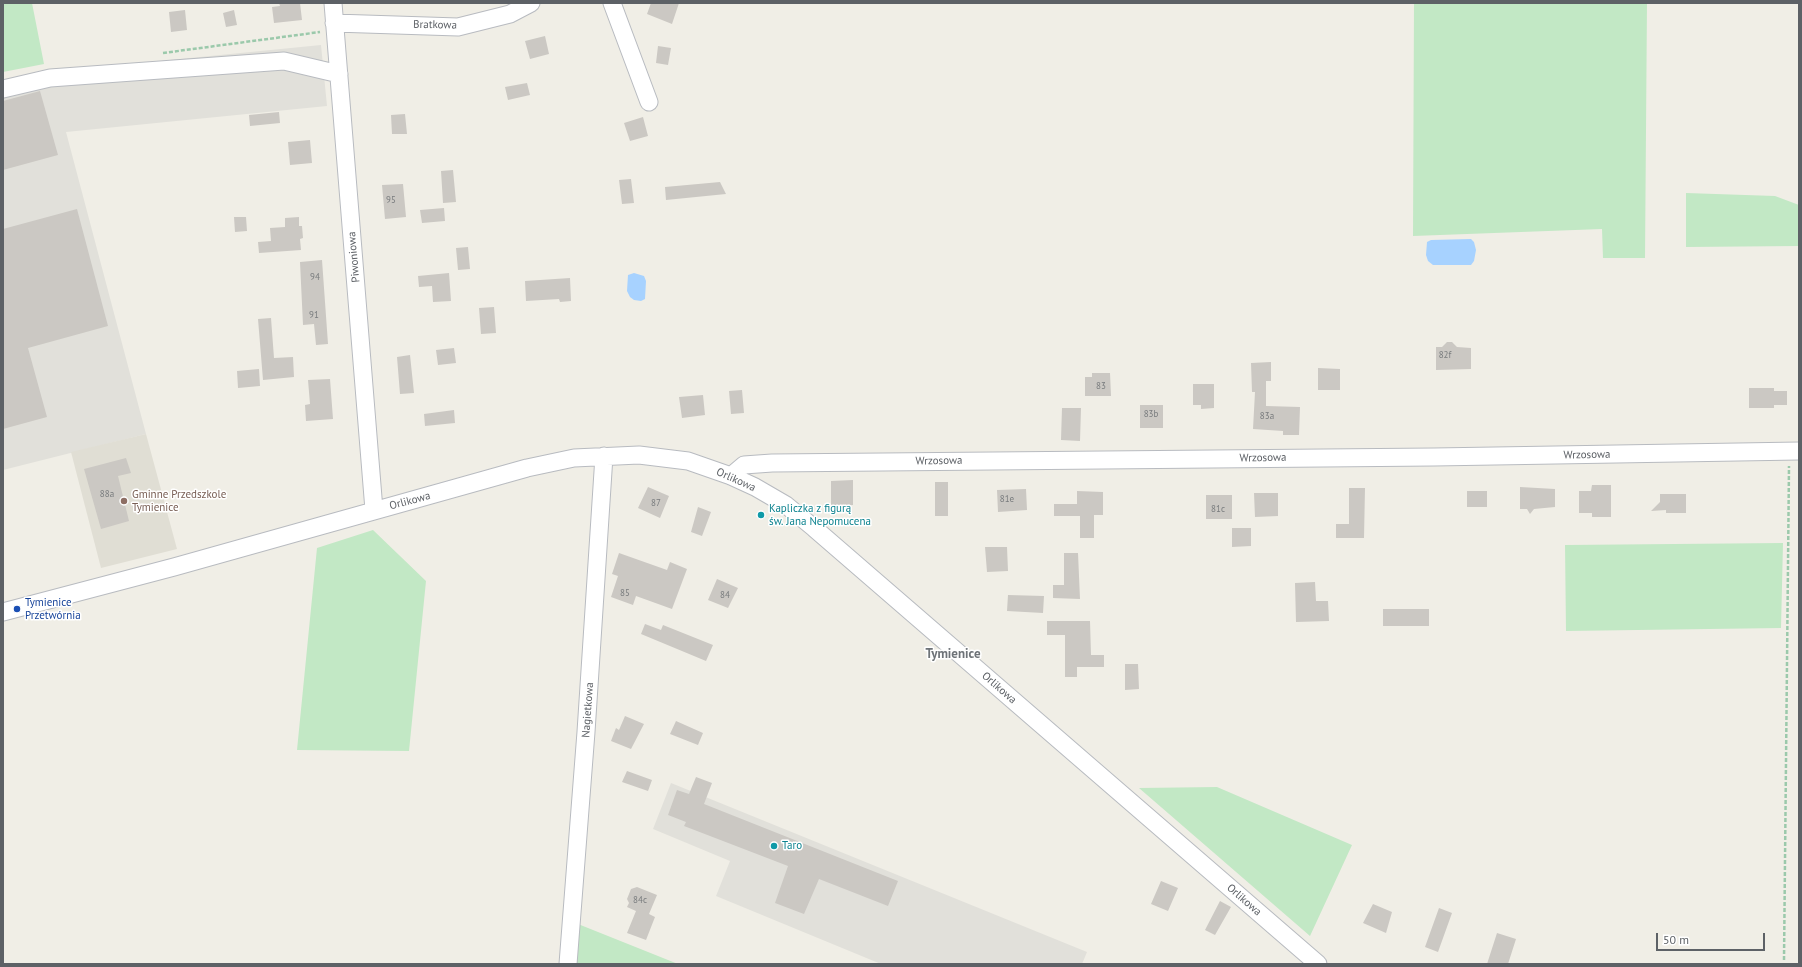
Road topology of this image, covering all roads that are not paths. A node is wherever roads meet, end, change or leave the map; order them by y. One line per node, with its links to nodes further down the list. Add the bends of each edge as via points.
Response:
1 (333, 3): 4 (street, Piwoniowa)
2 (531, 3): 4 (street, Bratkowa, via 510,14 458,27)
3 (612, 3): 7 (street)
4 (335, 26): 5 (street, Piwoniowa)
5 (339, 74): 6 (street, via 284,62 50,78); 11 (street, Piwoniowa)
6 (3, 89)
7 (649, 102)
8 (1794, 452): 10 (street, Wrzosowa, via 772,463 744,465)
9 (604, 456): 10 (street, Orlikowa, via 639,455 688,461); 11 (street, Orlikowa, via 574,458 527,468); 13 (street, Nagietkowa)
10 (731, 476): 14 (street, Orlikowa, via 786,505 814,528)
11 (374, 510): 12 (street, Orlikowa)
12 (3, 612)
13 (568, 964)
14 (1318, 964)

